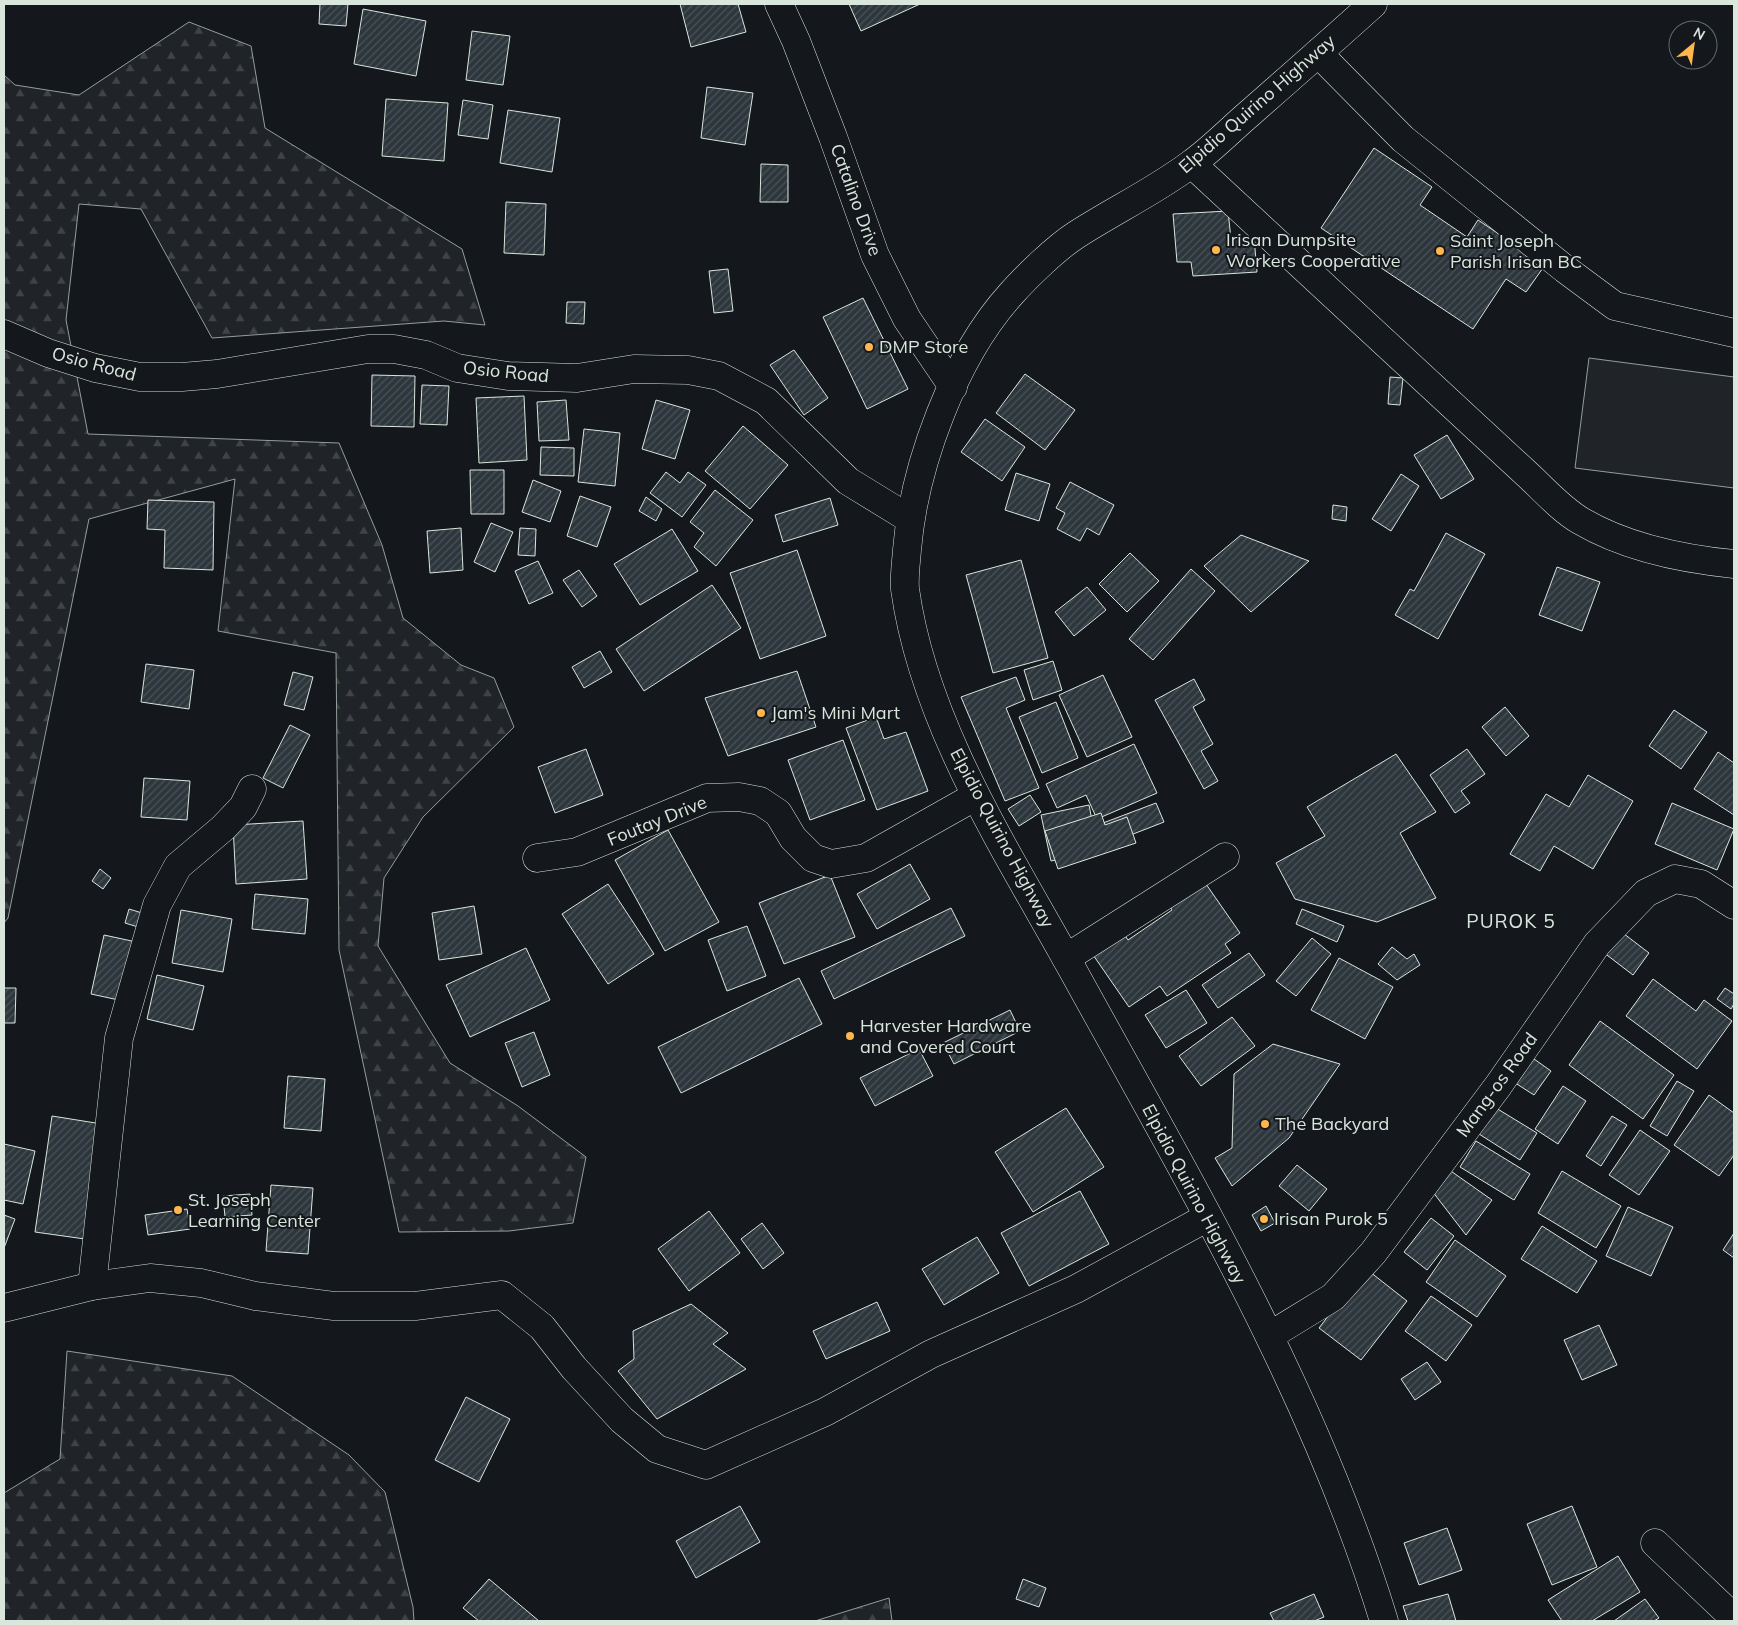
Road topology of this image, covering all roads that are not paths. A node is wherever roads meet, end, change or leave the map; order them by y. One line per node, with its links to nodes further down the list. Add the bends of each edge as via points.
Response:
1 (779, 4): 7 (main road, Catalino Drive, via 829,128 874,255 907,319)
2 (1372, 4): 3 (main road, Elpidio Quirino Highway)
3 (1318, 53): 4 (main road, Elpidio Quirino Highway); 5 (main road, via 1404,139 1615,306)
4 (1192, 164): 7 (main road, Elpidio Quirino Highway, via 1070,239 1018,288 978,338); 9 (main road, via 1528,476 1580,520 1632,543 1691,560)
5 (1734, 333)
6 (4, 334): 8 (main road, Osio Road, via 95,368 140,377 218,374 368,349 426,355 456,368 508,376 577,378 634,369 688,370 719,376 766,401 848,481)
7 (953, 386): 8 (main road, Elpidio Quirino Highway, via 922,468)
8 (910, 519): 11 (main road, Elpidio Quirino Highway, via 904,583 917,651 962,769)
9 (1734, 564)
10 (252, 789): 17 (main road, via 243,807 223,828 178,866 157,905 119,1038)
11 (976, 796): 13 (main road, Foutay Drive, via 866,858 831,864 813,858 793,838 778,812 760,801 739,797 707,798 577,852); 15 (main road, Elpidio Quirino Highway)
12 (1225, 857): 15 (main road)
13 (537, 858)
14 (1734, 905): 19 (main road, Mang-os Road, via 1701,884 1675,879 1646,893 1597,944 1498,1086 1373,1253 1333,1297)
15 (1066, 958): 16 (main road, Elpidio Quirino Highway)
16 (1208, 1217): 17 (main road, via 1076,1289 931,1354 825,1412 706,1465 657,1449 622,1420 542,1327 502,1295 415,1306 334,1306 255,1296 201,1283 150,1278); 19 (main road, Elpidio Quirino Highway)
17 (92, 1286): 18 (main road)
18 (4, 1308)
19 (1271, 1336): 22 (main road, Elpidio Quirino Highway, via 1331,1472)
20 (1655, 1543): 21 (main road)
21 (1734, 1618)
22 (1384, 1621)

